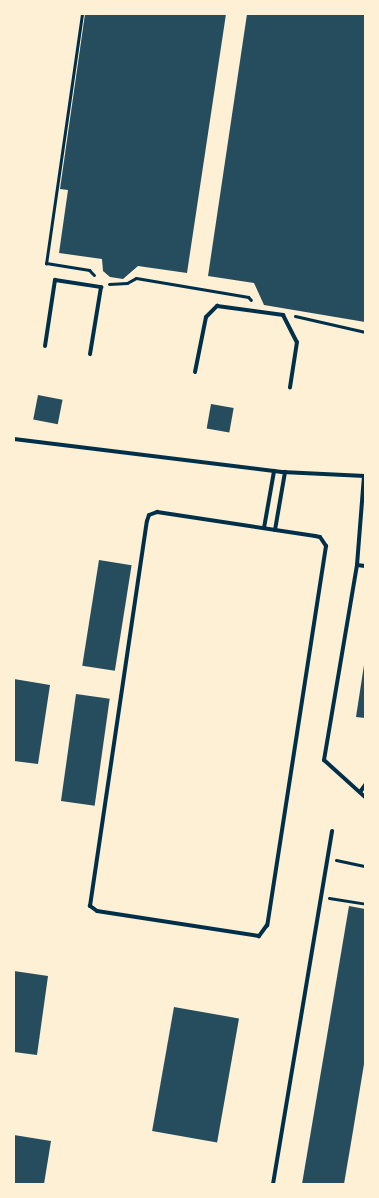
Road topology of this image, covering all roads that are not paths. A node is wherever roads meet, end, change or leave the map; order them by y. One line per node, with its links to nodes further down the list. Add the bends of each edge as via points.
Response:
1 (45, 346): 2 (lane, via 56,280 101,287)
2 (90, 354)
3 (195, 372): 4 (lane, via 206,317 216,306 283,315 297,342)
4 (290, 387)
5 (14, 439): 6 (lane)
6 (274, 471): 7 (lane); 9 (lane)
7 (285, 472): 8 (lane); 10 (lane)
8 (365, 476): 11 (lane)
9 (264, 528): 10 (lane); 10 (lane, via 157,512 149,516 91,894 92,910 254,936 265,930 326,551 320,538)
10 (275, 530)
11 (357, 565): 12 (lane); 14 (lane, via 324,760)
12 (365, 566)
13 (365, 785): 14 (lane)
14 (360, 792): 15 (lane)
15 (365, 797)
16 (332, 831): 17 (lane)
17 (273, 1184)

